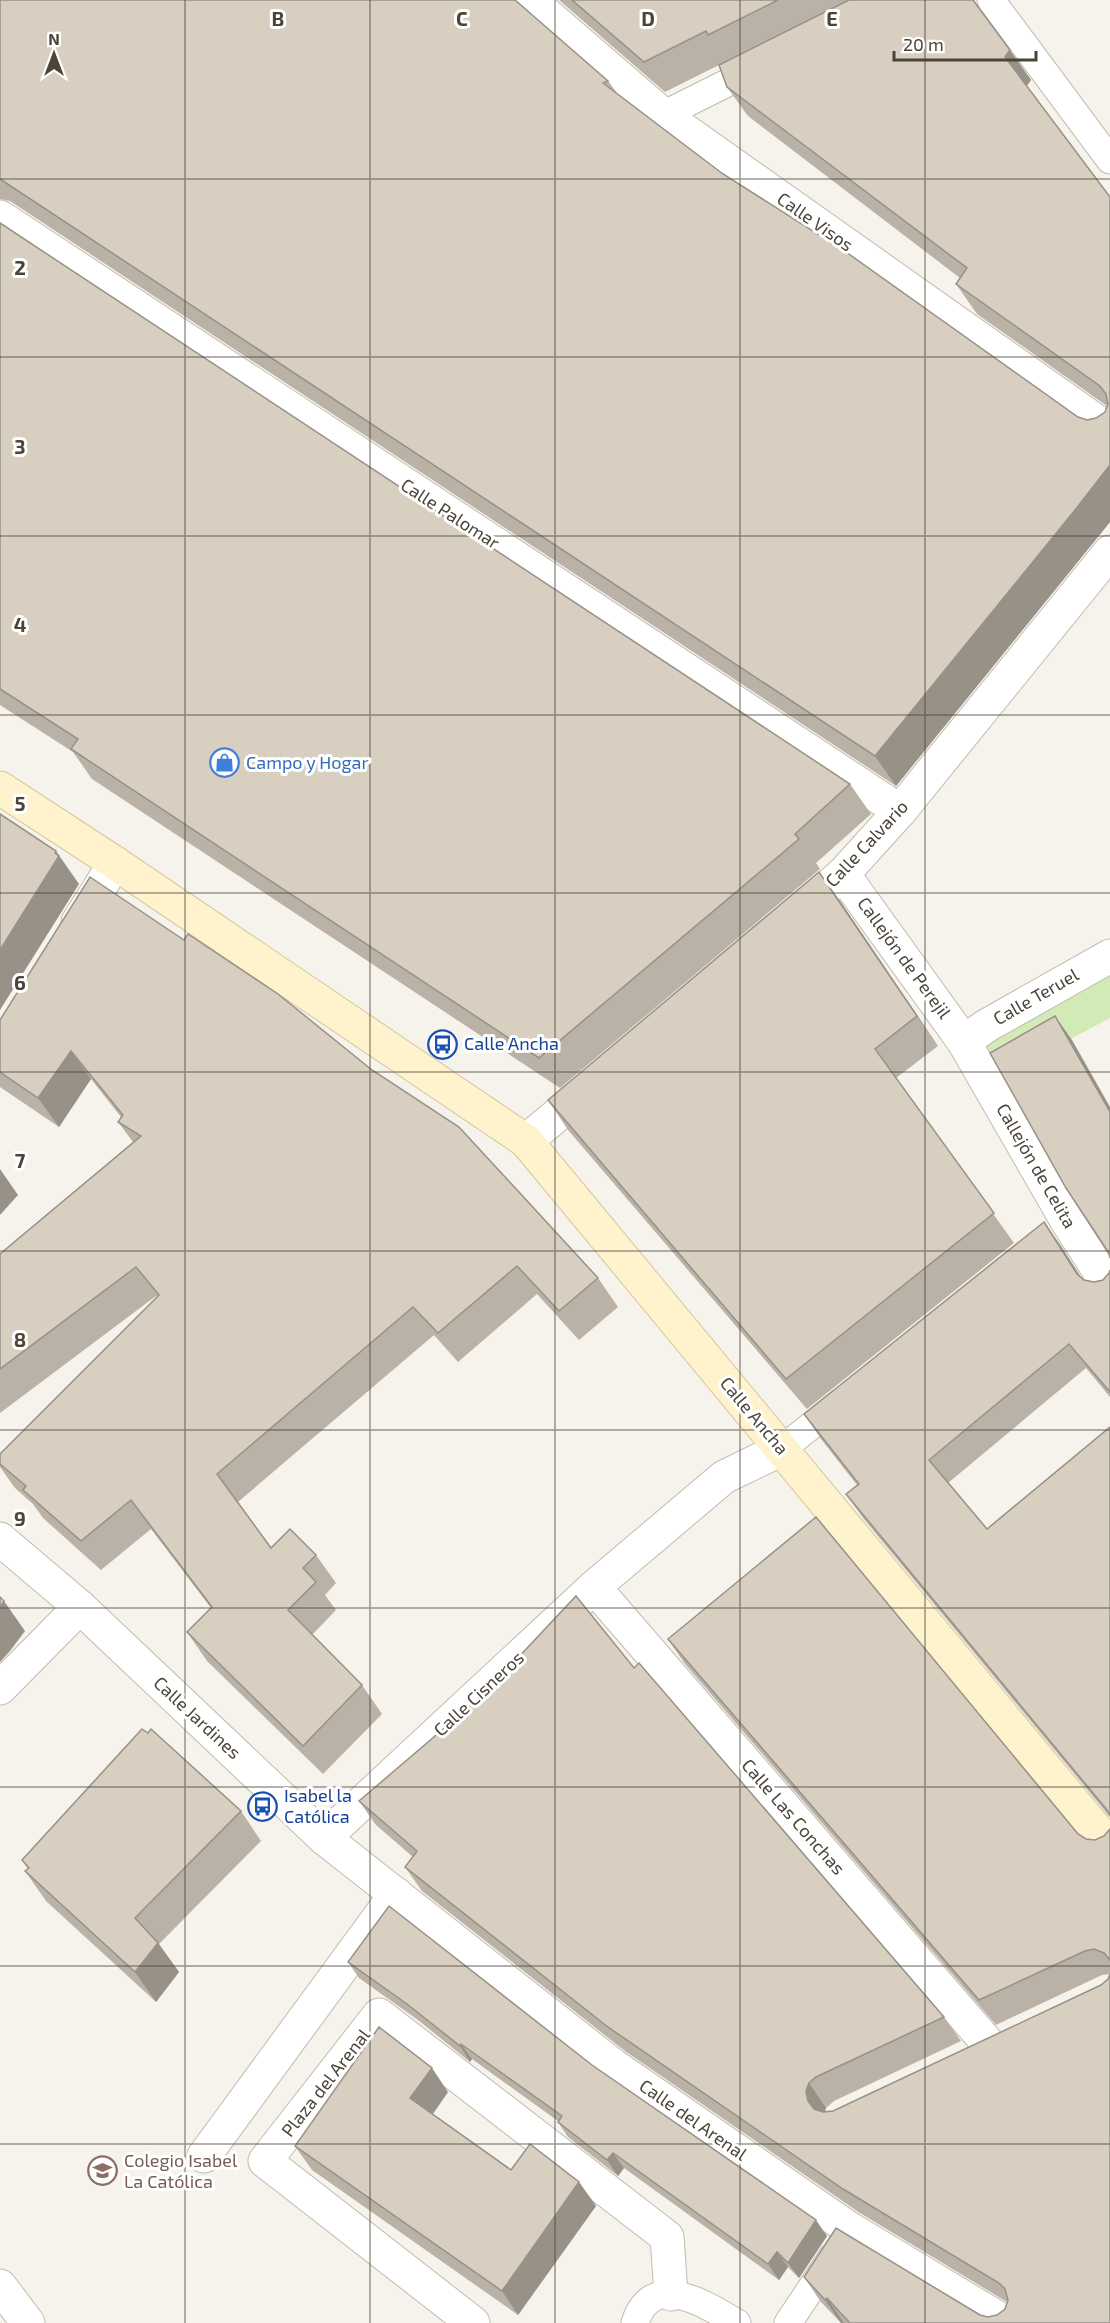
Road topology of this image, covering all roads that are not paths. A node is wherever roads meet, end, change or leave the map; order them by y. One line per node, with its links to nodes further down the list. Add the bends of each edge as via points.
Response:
1 (530, 0): 4 (street, Calle Visos)
2 (991, 0): 5 (lane)
3 (779, 57): 4 (lane)
4 (663, 115): 7 (street, Calle Visos)
5 (1110, 160)
6 (0, 217): 10 (street, Calle Palomar)
7 (1110, 431)
8 (1110, 552): 10 (street, Calle Calvario)
9 (0, 788): 11 (main road, Calle Ancha)
10 (900, 811): 12 (street, Calle Calvario)
11 (115, 863): 14 (street); 18 (main road, Calle Ancha)
12 (843, 874): 13 (street, Calle Calvario); 16 (street, Callejón de Perejil)
13 (771, 935)
14 (64, 944)
15 (1110, 956): 16 (street, Calle Teruel)
16 (964, 1042): 19 (street, Callejón de Celita, via 1057,1229)
17 (617, 1065): 18 (street)
18 (526, 1141): 21 (main road, Calle Ancha)
19 (1110, 1288)
20 (865, 1383): 21 (lane)
21 (782, 1449): 23 (street, Calle Cisneros, via 724,1477); 27 (main road, Calle Ancha)
22 (0, 1539): 24 (street, Calle Jardines)
23 (594, 1587): 26 (street, Calle Cisneros); 29 (street, Calle Las Conchas, via 1002,2042)
24 (80, 1607): 25 (street); 26 (street, Calle Jardines)
25 (0, 1688)
26 (324, 1838): 28 (street, Calle Jardines)
27 (1110, 1846)
28 (396, 1894): 30 (street); 31 (street, Calle del Arenal, via 614,2066)
29 (959, 2062)
30 (204, 2156)
31 (850, 2229): 38 (lane); 39 (street, Calle del Arenal)
32 (0, 2286): 34 (street)
33 (671, 2294): 35 (street, Plaza del Arenal, via 667,2237 379,2015 265,2161); 36 (lane, via 651,2300); 37 (lane, via 699,2300)
34 (28, 2323)
35 (474, 2323)
36 (635, 2323)
37 (737, 2323)
38 (788, 2323)
39 (1006, 2323)

